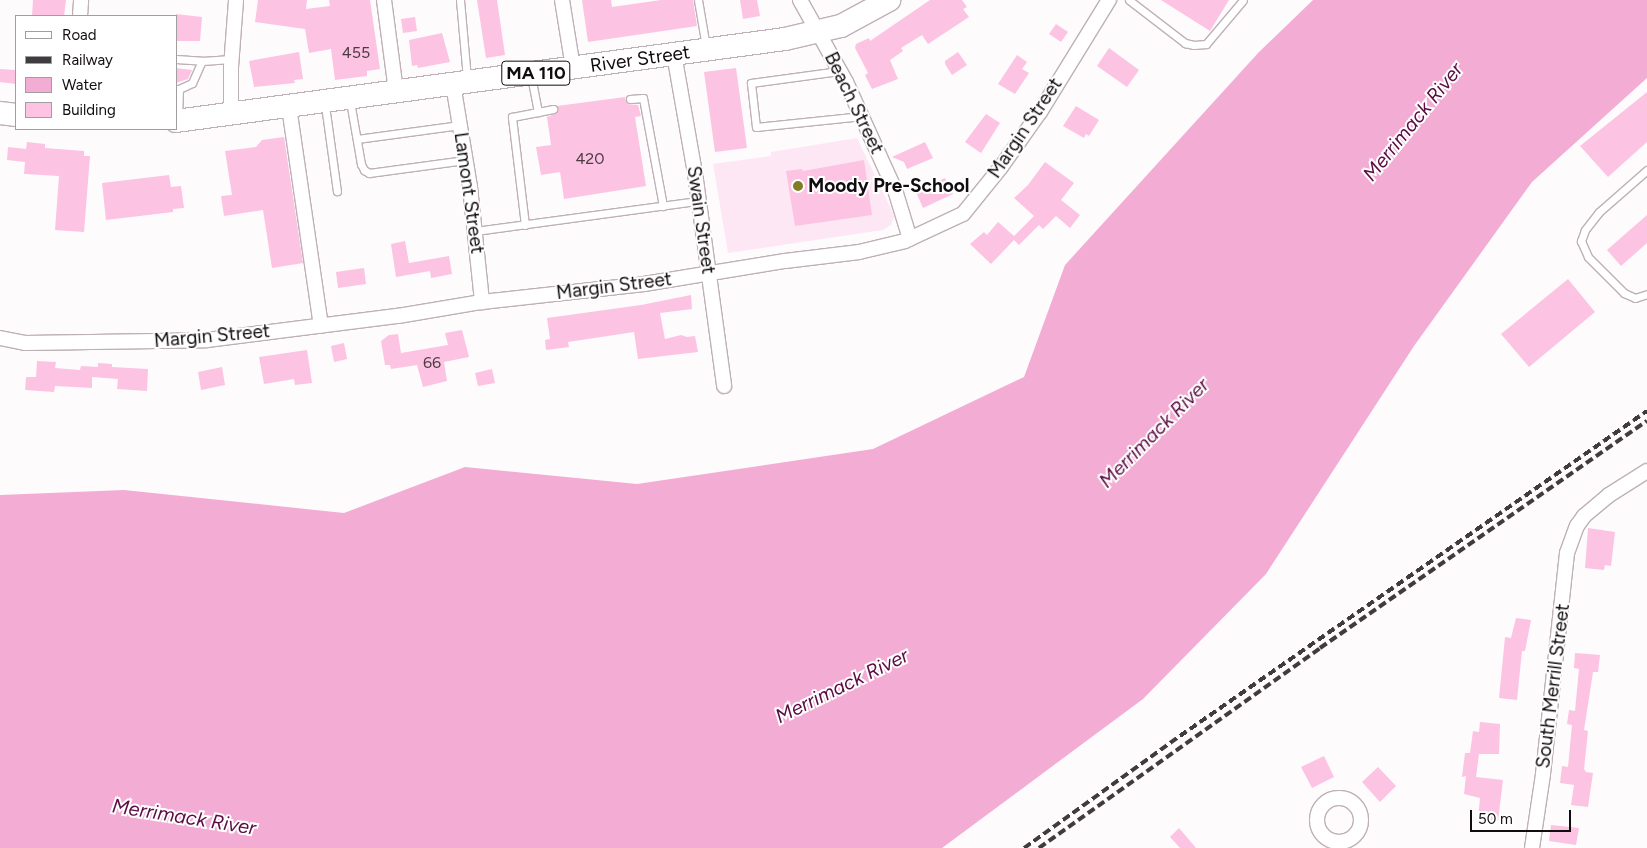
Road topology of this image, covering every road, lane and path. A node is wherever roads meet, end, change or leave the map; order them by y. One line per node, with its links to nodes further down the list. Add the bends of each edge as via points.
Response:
1 (81, 0): 12 (street)
2 (236, 0): 17 (street)
3 (384, 0): 24 (street)
4 (460, 0): 22 (lane)
5 (562, 0): 19 (street)
6 (698, 0): 14 (lane)
7 (800, 0): 13 (street, Beach Street)
8 (889, 0): 13 (main road, River Street / MA 110, via 841,26)
9 (1109, 0): 45 (street, Margin Street, via 1040,112 963,214)
10 (1129, 0): 11 (lane, via 1185,43 1194,45 1206,44)
11 (1243, 0)
12 (80, 15)
13 (818, 31): 14 (main road, River Street / MA 110, via 785,39); 20 (street, Beach Street)
14 (706, 49): 15 (main road, River Street / MA 110)
15 (674, 54): 19 (main road, River Street / MA 110); 41 (street, Swain Street)
16 (178, 59): 18 (lane)
17 (232, 59): 18 (lane); 33 (street)
18 (202, 61): 23 (lane, via 192,83)
19 (573, 68): 21 (main road, River Street / MA 110)
20 (840, 70): 34 (street, Beach Street); 34 (lane, via 751,82 756,127)
21 (531, 74): 22 (main road, River Street / MA 110); 30 (lane)
22 (460, 83): 24 (main road, River Street / MA 110); 36 (street, Lamont Street)
23 (178, 89)
24 (396, 91): 25 (main road, River Street / MA 110)
25 (350, 98): 27 (main road, River Street / MA 110); 37 (lane)
26 (630, 99): 42 (lane, via 643,98)
27 (325, 102): 28 (main road, River Street / MA 110); 40 (lane)
28 (289, 107): 33 (main road, River Street / MA 110); 49 (street)
29 (553, 109): 30 (lane)
30 (538, 112): 43 (lane, via 512,117)
31 (0, 113): 32 (main road)
32 (15, 115)
33 (231, 115): 35 (main road, River Street / MA 110)
34 (862, 116): 45 (street, Beach Street, via 895,190)
35 (178, 121)
36 (460, 125): 37 (lane); 38 (street, Lamont Street)
37 (357, 139): 38 (lane, via 361,164 369,173)
38 (465, 160): 44 (street, Lamont Street)
39 (1647, 170): 47 (lane, via 1599,212 1581,241 1588,257 1624,293 1635,298)
40 (337, 191)
41 (698, 201): 42 (lane); 46 (street, Swain Street)
42 (663, 206): 43 (lane)
43 (526, 225): 44 (lane)
44 (475, 231): 48 (street, Lamont Street)
45 (910, 239): 46 (street, Margin Street, via 859,252)
46 (708, 274): 48 (street, Margin Street); 51 (street, Swain Street)
47 (1647, 294)
48 (482, 302): 49 (street, Margin Street)
49 (321, 326): 50 (street, Margin Street, via 207,340 25,343)
50 (0, 338)
51 (724, 386)
52 (1647, 471): 53 (street, South Merrill Street, via 1584,516 1567,554)
53 (1532, 848)

